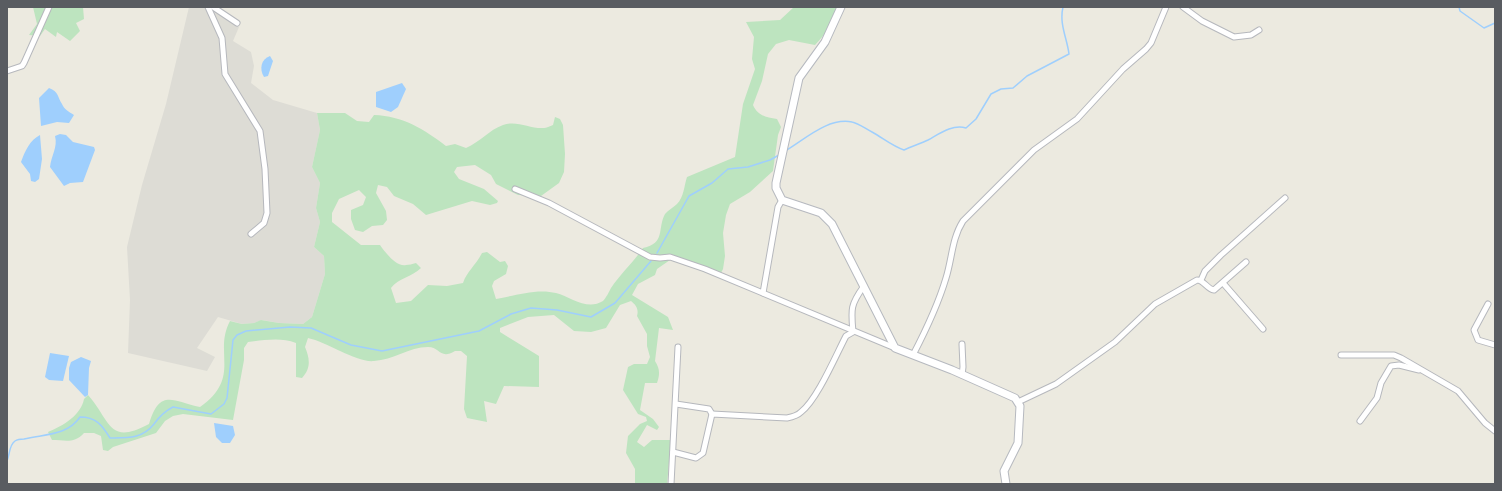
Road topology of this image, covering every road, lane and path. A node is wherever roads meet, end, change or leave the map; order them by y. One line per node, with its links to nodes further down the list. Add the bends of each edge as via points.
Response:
1 (49, 7): 9 (street, via 24,63)
2 (208, 7): 13 (street, via 222,38 226,74 260,131 265,169 266,213 264,223)
3 (213, 7): 7 (street)
4 (841, 7): 12 (street, via 825,42 799,78 776,183)
5 (1166, 7): 26 (street, via 1146,49 1123,69 1077,119 1034,150 963,221 956,235 946,278)
6 (1183, 7): 8 (street, via 1202,21 1234,37 1251,35)
7 (237, 23)
8 (1259, 30)
9 (7, 71)
10 (515, 189): 18 (street, via 549,203 650,257 670,257)
11 (1285, 198): 15 (street, via 1221,255 1205,271)
12 (782, 200): 17 (street, via 821,214 827,219 836,231); 18 (street, via 778,207)
13 (251, 234)
14 (1246, 262): 16 (street)
15 (1201, 280): 16 (street, via 1212,290); 30 (street, via 1196,280 1155,304 1115,342 1056,384)
16 (1223, 284): 20 (street)
17 (864, 286): 21 (street, via 851,309); 25 (street)
18 (763, 293): 21 (street)
19 (1488, 304): 23 (street, via 1474,330 1478,340)
20 (1263, 329)
21 (853, 332): 25 (street); 32 (street, via 846,336 823,382 806,408 797,415 787,418)
22 (962, 344): 29 (street)
23 (1495, 345)
24 (678, 347): 31 (street)
25 (895, 348): 26 (street)
26 (913, 355): 29 (street)
27 (1341, 355): 28 (street, via 1394,355)
28 (1422, 370): 33 (street, via 1399,365 1391,366 1381,383 1377,398); 34 (street, via 1458,391)
29 (962, 375): 30 (street, via 1015,398)
30 (1018, 402): 37 (street, via 1018,443 1005,468)
31 (676, 404): 32 (street, via 709,409); 35 (street)
32 (712, 414): 35 (street, via 703,453 700,456 696,458)
33 (1360, 421)
34 (1495, 431)
35 (673, 452): 36 (street)
36 (671, 484)
37 (1006, 484)

